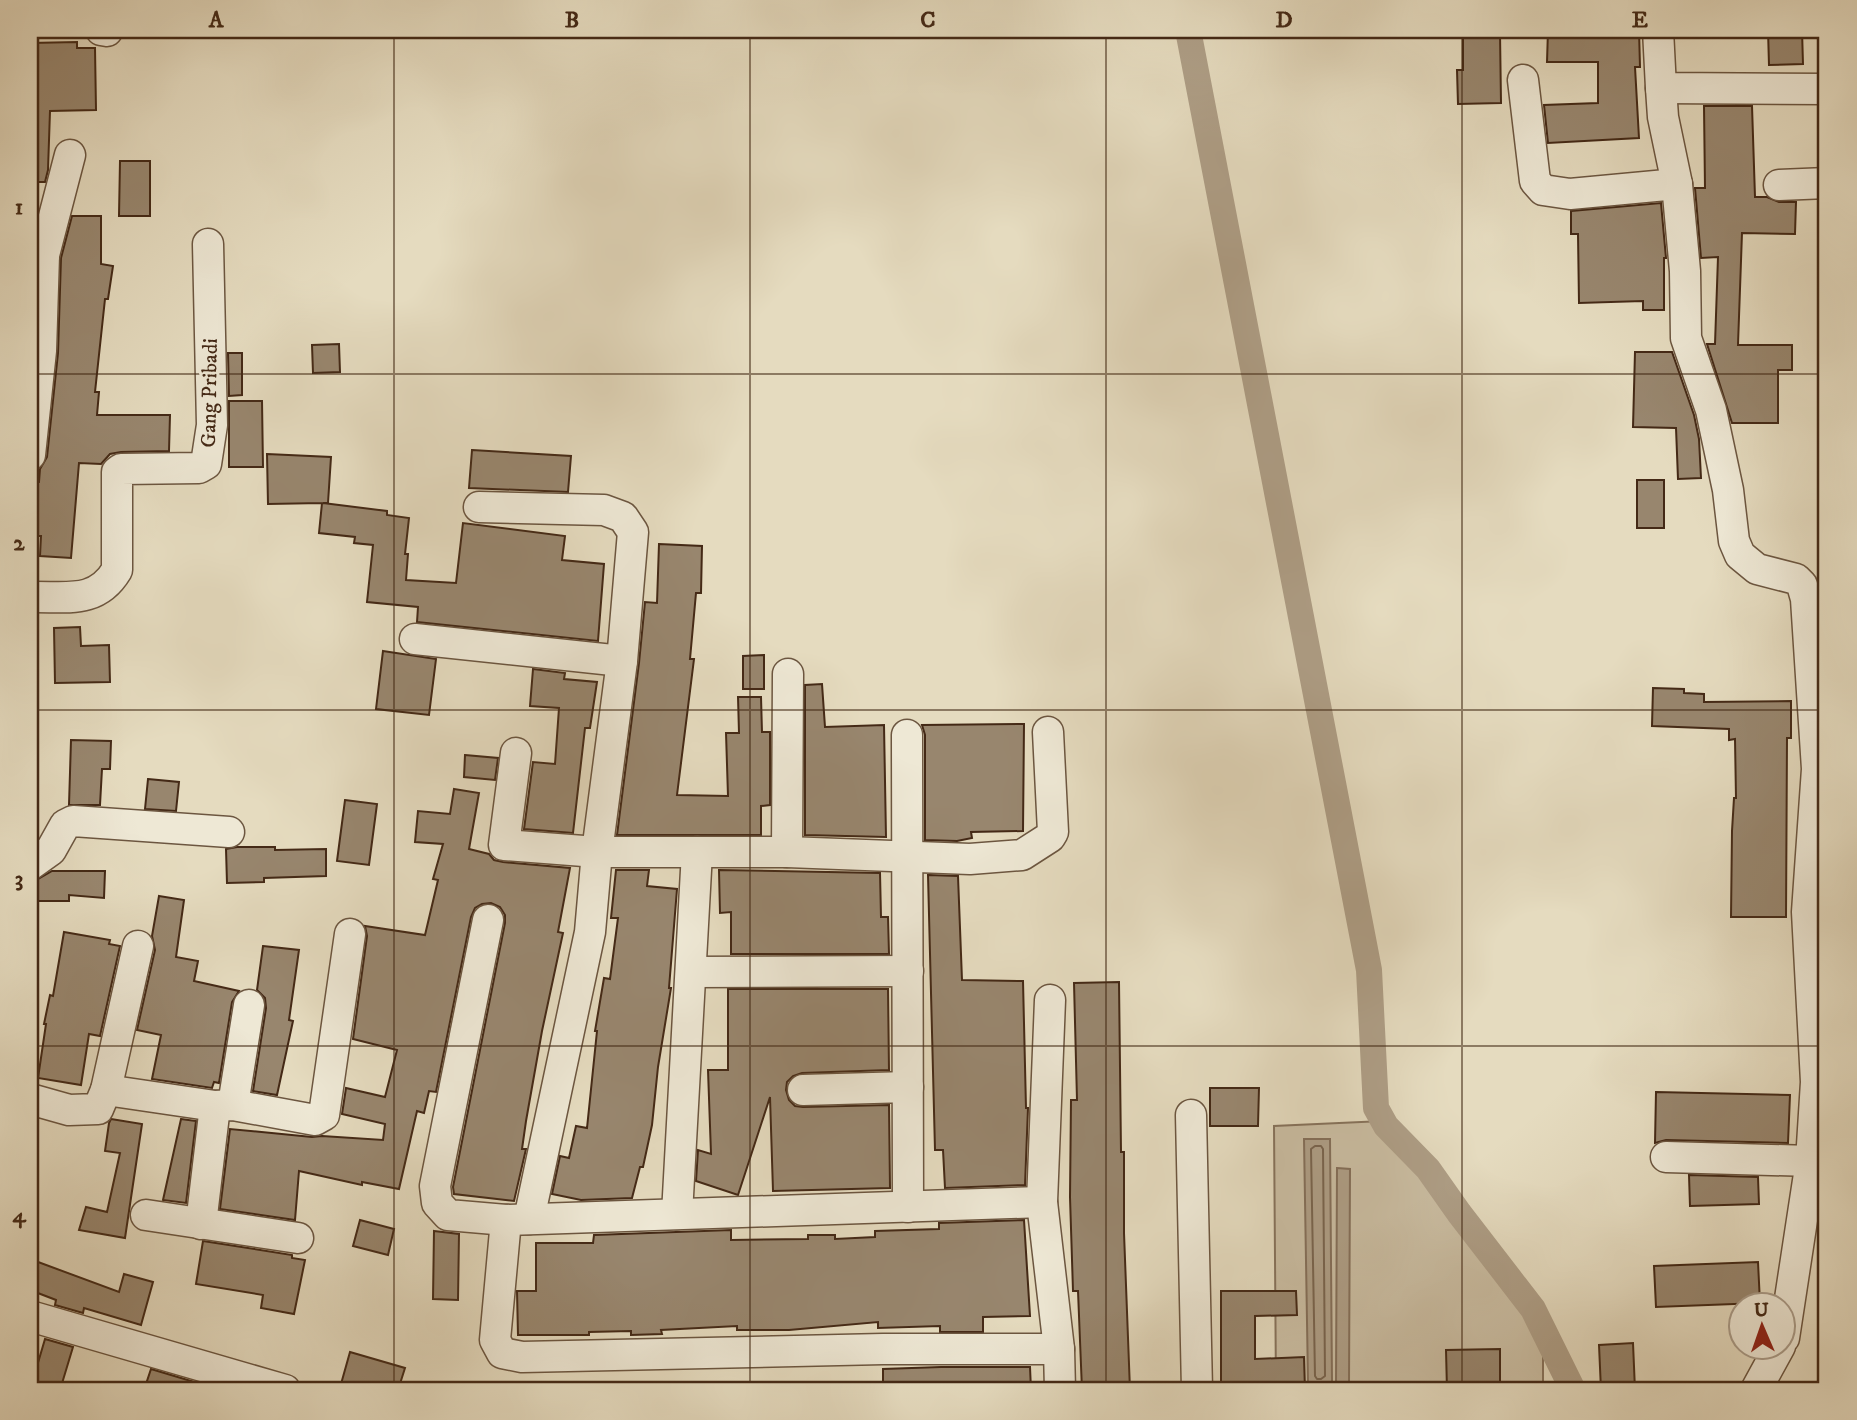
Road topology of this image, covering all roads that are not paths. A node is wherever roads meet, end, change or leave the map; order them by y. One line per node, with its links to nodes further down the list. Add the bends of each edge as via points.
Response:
1 (1658, 30): 3 (street)
2 (1523, 80): 7 (street, via 1535,181 1543,190 1570,194)
3 (1661, 88): 4 (street); 7 (street)
4 (1827, 89)
5 (70, 155): 10 (street)
6 (1827, 183): 8 (street)
7 (1677, 184): 29 (street, via 1686,338 1711,410 1734,541 1740,555 1757,569 1796,579 1806,599 1817,769 1807,912)
8 (1779, 185)
9 (208, 244): 13 (street, Gang Pribadi, via 212,425 206,464 199,468 121,468 117,472 117,570 109,583 84,596)
10 (37, 254): 11 (street, via 41,351)
11 (30, 455)
12 (479, 507): 15 (street, via 604,510 623,517 633,532)
13 (30, 597)
14 (415, 639): 15 (street)
15 (622, 661): 21 (street)
16 (788, 674): 23 (street)
17 (1048, 732): 24 (street, via 1054,832 1050,837 1022,855 970,859)
18 (907, 735): 24 (street)
19 (516, 753): 21 (street, via 503,845)
20 (229, 832): 25 (street, via 72,821 51,850)
21 (597, 852): 22 (street); 47 (street, via 590,932)
22 (697, 852): 23 (street); 31 (street)
23 (787, 852): 24 (street)
24 (907, 856): 30 (street)
25 (30, 865)
26 (488, 920): 47 (street, via 435,1186 437,1203 448,1215)
27 (350, 934): 38 (street, via 324,1115 315,1120)
28 (138, 946): 35 (street)
29 (1819, 969): 41 (street)
30 (908, 971): 31 (street); 34 (street)
31 (691, 972): 46 (street)
32 (1050, 1000): 42 (street)
33 (249, 1005): 38 (street)
34 (908, 1087): 36 (street); 43 (street)
35 (106, 1090): 37 (street, via 98,1109 69,1110); 38 (street)
36 (803, 1090)
37 (30, 1099)
38 (224, 1105): 48 (street)
39 (1191, 1115): 56 (street)
40 (1667, 1157): 41 (street)
41 (1811, 1161): 44 (street)
42 (1042, 1202): 43 (street); 52 (street)
43 (908, 1207): 46 (street)
44 (1815, 1212): 50 (street)
45 (146, 1214): 48 (street)
46 (677, 1214): 47 (street)
47 (517, 1220): 52 (street, via 495,1340 502,1353 522,1357)
48 (201, 1224): 49 (street)
49 (298, 1238)
50 (1795, 1290)
51 (30, 1316): 54 (street)
52 (1059, 1349): 55 (street)
53 (1772, 1360): 57 (street)
54 (285, 1390)
55 (1060, 1390)
56 (1197, 1390)
57 (1756, 1390)

